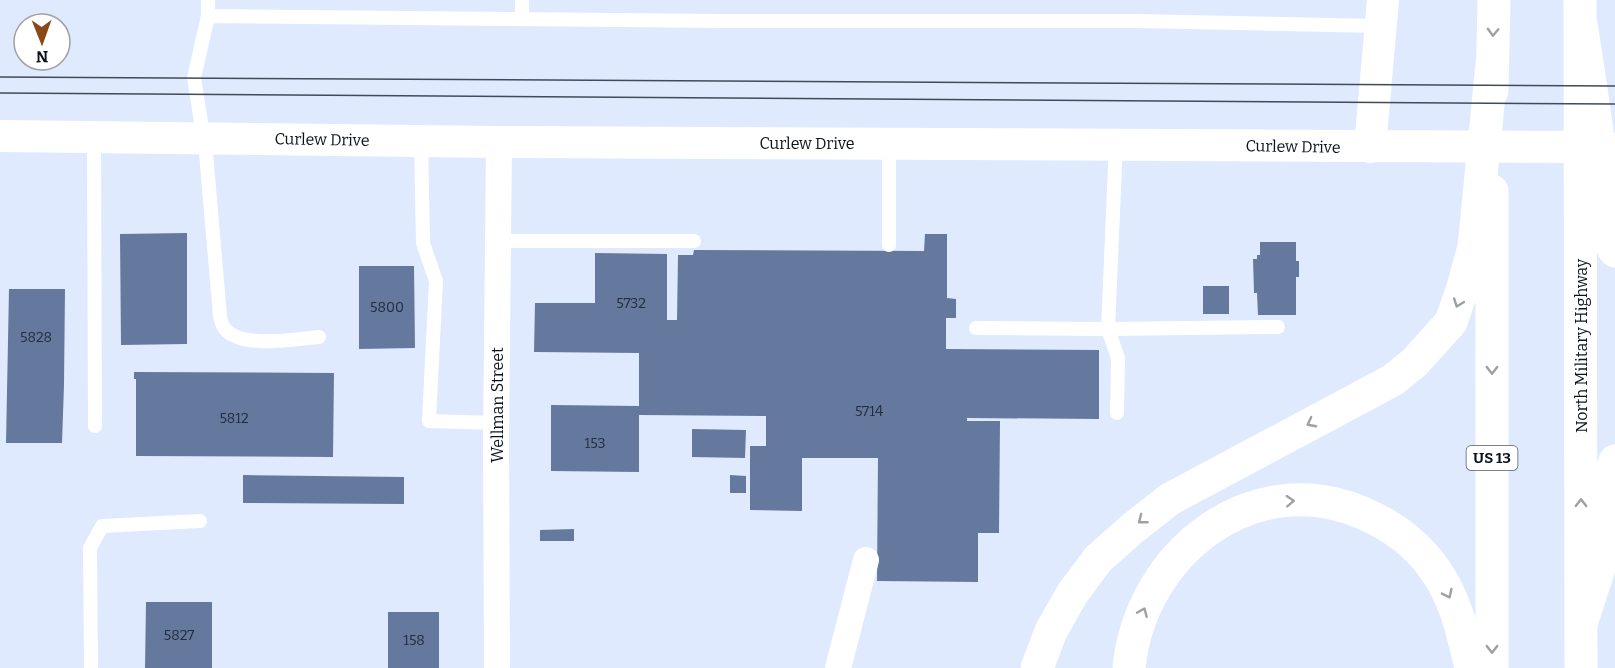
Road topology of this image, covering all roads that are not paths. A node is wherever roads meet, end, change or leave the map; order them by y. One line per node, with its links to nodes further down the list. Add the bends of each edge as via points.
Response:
1 (208, 0): 6 (lane)
2 (522, 0): 7 (lane)
3 (1494, 0): 20 (main road, one-way to 20)
4 (1581, 12): 21 (main road, North Military Highway, via 1598,141 1600,198 1607,238)
5 (1382, 13): 7 (lane, via 1136,21); 15 (street)
6 (208, 16): 7 (lane); 10 (lane, via 194,78)
7 (522, 20)
8 (0, 136): 9 (street, Curlew Drive)
9 (94, 137): 10 (street, Curlew Drive); 28 (lane)
10 (202, 138): 11 (street, Curlew Drive); 25 (lane, via 223,328 257,342)
11 (421, 141): 12 (street, Curlew Drive); 27 (lane, via 423,243 436,282 429,421)
12 (499, 142): 13 (street, Curlew Drive); 17 (street, Wellman Street)
13 (889, 143): 14 (street, Curlew Drive); 19 (lane)
14 (1116, 143): 15 (street, Curlew Drive); 24 (lane)
15 (1370, 147): 16 (street, Curlew Drive)
16 (1615, 147)
17 (498, 241): 18 (lane); 27 (street, Wellman Street)
18 (694, 241)
19 (889, 245)
20 (1483, 247): 36 (main road, one-way to 36, via 1451,322 1393,380 1170,500 1098,559 1051,631); 39 (main road, US 13, one-way to 39)
21 (1603, 248): 32 (main road, North Military Highway, one-way to 21)
22 (1278, 327): 24 (lane)
23 (976, 328): 24 (lane)
24 (1108, 329): 26 (lane, via 1118,358)
25 (319, 337)
26 (1117, 413)
27 (497, 423): 34 (street, Wellman Street)
28 (95, 426)
29 (1615, 461): 32 (main road, via 1604,496 1601,562)
30 (200, 521): 33 (lane, via 102,526 90,548)
31 (866, 560): 35 (street)
32 (1581, 624): 40 (main road, North Military Highway)
33 (91, 668)
34 (497, 668)
35 (838, 668)
36 (1037, 668)
37 (1129, 668): 38 (main road, one-way to 38, via 1140,617 1153,588 1194,540 1240,512 1292,501 1352,508 1380,520 1410,542 1435,569 1450,596)
38 (1471, 668)
39 (1492, 668)
40 (1581, 668)

